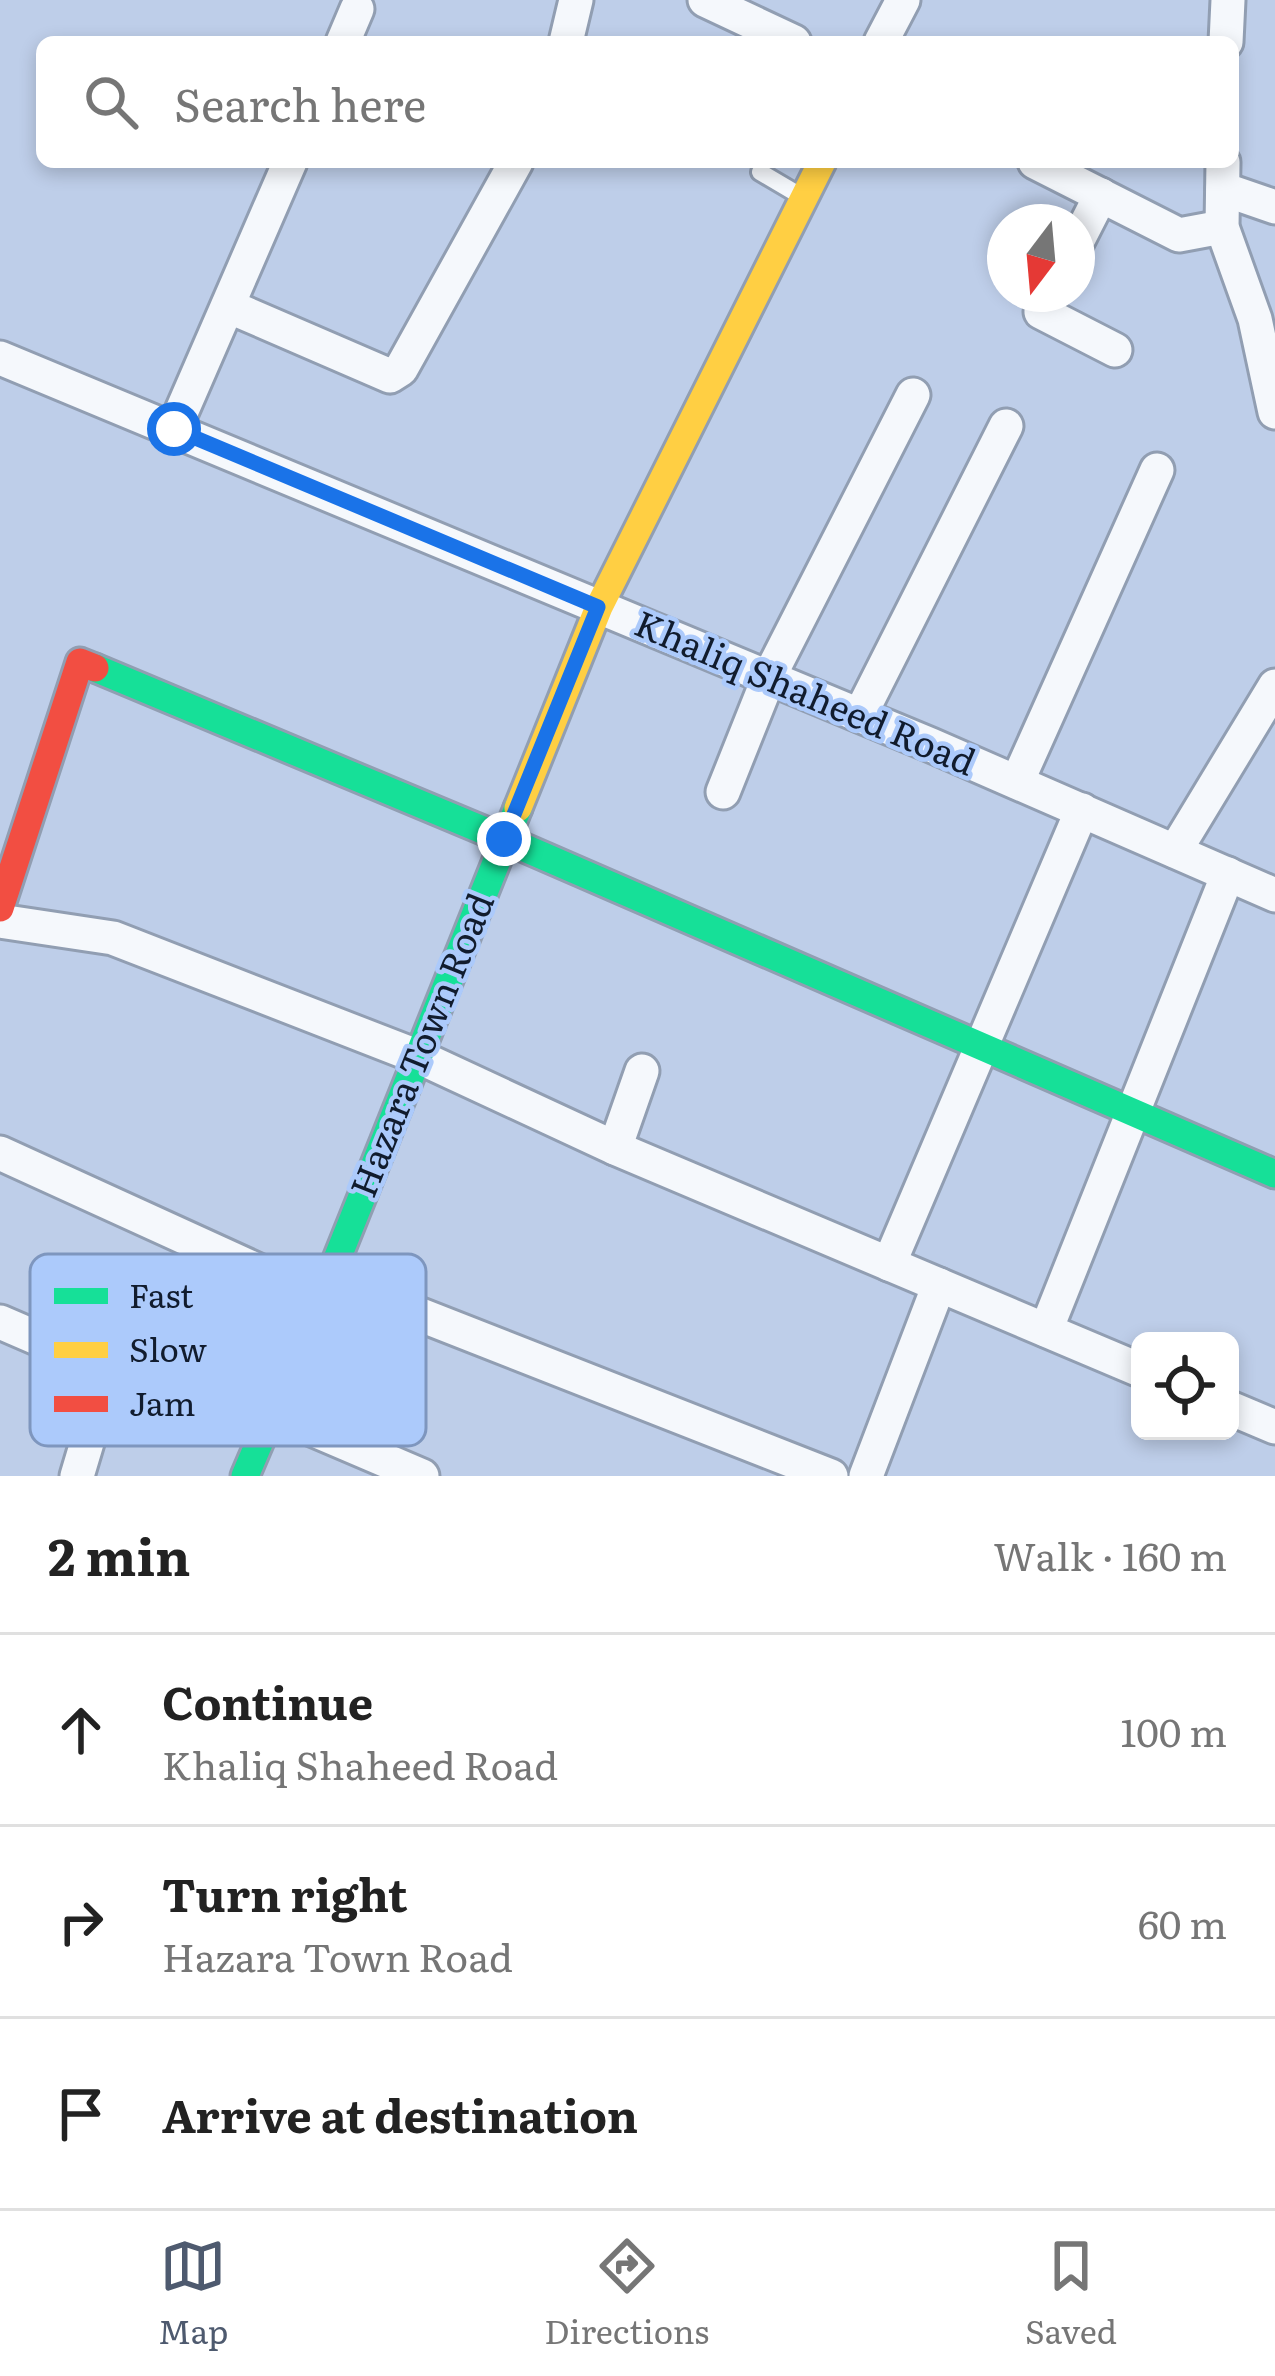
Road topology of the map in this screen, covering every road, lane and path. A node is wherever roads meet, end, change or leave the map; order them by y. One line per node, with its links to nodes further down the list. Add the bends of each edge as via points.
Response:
1 (576, 0): 7 (street)
2 (705, 0): 8 (street)
3 (903, 0): 9 (street)
4 (1228, 0): 10 (street)
5 (357, 9): 6 (street)
6 (346, 36)
7 (567, 36)
8 (781, 36)
9 (883, 36)
10 (1226, 36)
11 (287, 168): 22 (street)
12 (513, 168): 22 (street, via 401,370 390,376)
13 (819, 168): 18 (street, Hazara Town Road)
14 (1047, 168): 17 (street)
15 (760, 172): 18 (lane)
16 (1223, 176): 20 (street); 21 (street)
17 (1101, 196): 19 (street); 21 (street, via 1179,235)
18 (805, 198): 31 (street, Hazara Town Road)
19 (1095, 208)
20 (1275, 208)
21 (1222, 226): 27 (street, via 1255,319)
22 (228, 306): 29 (street)
23 (1041, 312): 24 (street)
24 (1115, 350)
25 (0, 358): 29 (street, Khaliq Shaheed Road)
26 (913, 395): 32 (street)
27 (1275, 412)
28 (1006, 426): 34 (street)
29 (174, 429): 31 (street, Khaliq Shaheed Road)
30 (1157, 470): 35 (street)
31 (598, 607): 32 (street, Khaliq Shaheed Road); 38 (street, Hazara Town Road)
32 (769, 677): 34 (street, Khaliq Shaheed Road); 36 (street)
33 (1275, 686): 39 (street)
34 (860, 715): 35 (street, Khaliq Shaheed Road)
35 (1017, 782): 37 (street, Khaliq Shaheed Road)
36 (723, 792)
37 (1082, 811): 39 (street, Khaliq Shaheed Road); 44 (street)
38 (504, 839): 42 (street, via 80,662); 44 (street); 45 (street, Hazara Town Road)
39 (1175, 851): 40 (street, Khaliq Shaheed Road)
40 (1228, 874): 41 (street, Khaliq Shaheed Road); 47 (street)
41 (1270, 883)
42 (0, 908)
43 (0, 921): 45 (street, via 113,938)
44 (981, 1048): 47 (street); 53 (street)
45 (418, 1057): 48 (street); 52 (street, Hazara Town Road)
46 (642, 1071): 48 (street)
47 (1130, 1112): 50 (street); 57 (street)
48 (615, 1148): 53 (street)
49 (0, 1154): 51 (street)
50 (1275, 1174)
51 (241, 1254)
52 (339, 1254)
53 (889, 1264): 54 (street)
54 (939, 1285): 57 (street); 69 (street)
55 (0, 1322): 58 (street)
56 (426, 1326): 68 (street)
57 (1046, 1330): 59 (street)
58 (30, 1335)
59 (1131, 1366)
60 (1239, 1412): 61 (street)
61 (1275, 1426)
62 (85, 1446): 65 (street)
63 (257, 1446): 66 (street, Hazara Town Road)
64 (345, 1462): 67 (street)
65 (76, 1476)
66 (245, 1476)
67 (422, 1476)
68 (831, 1476)
69 (866, 1476)

